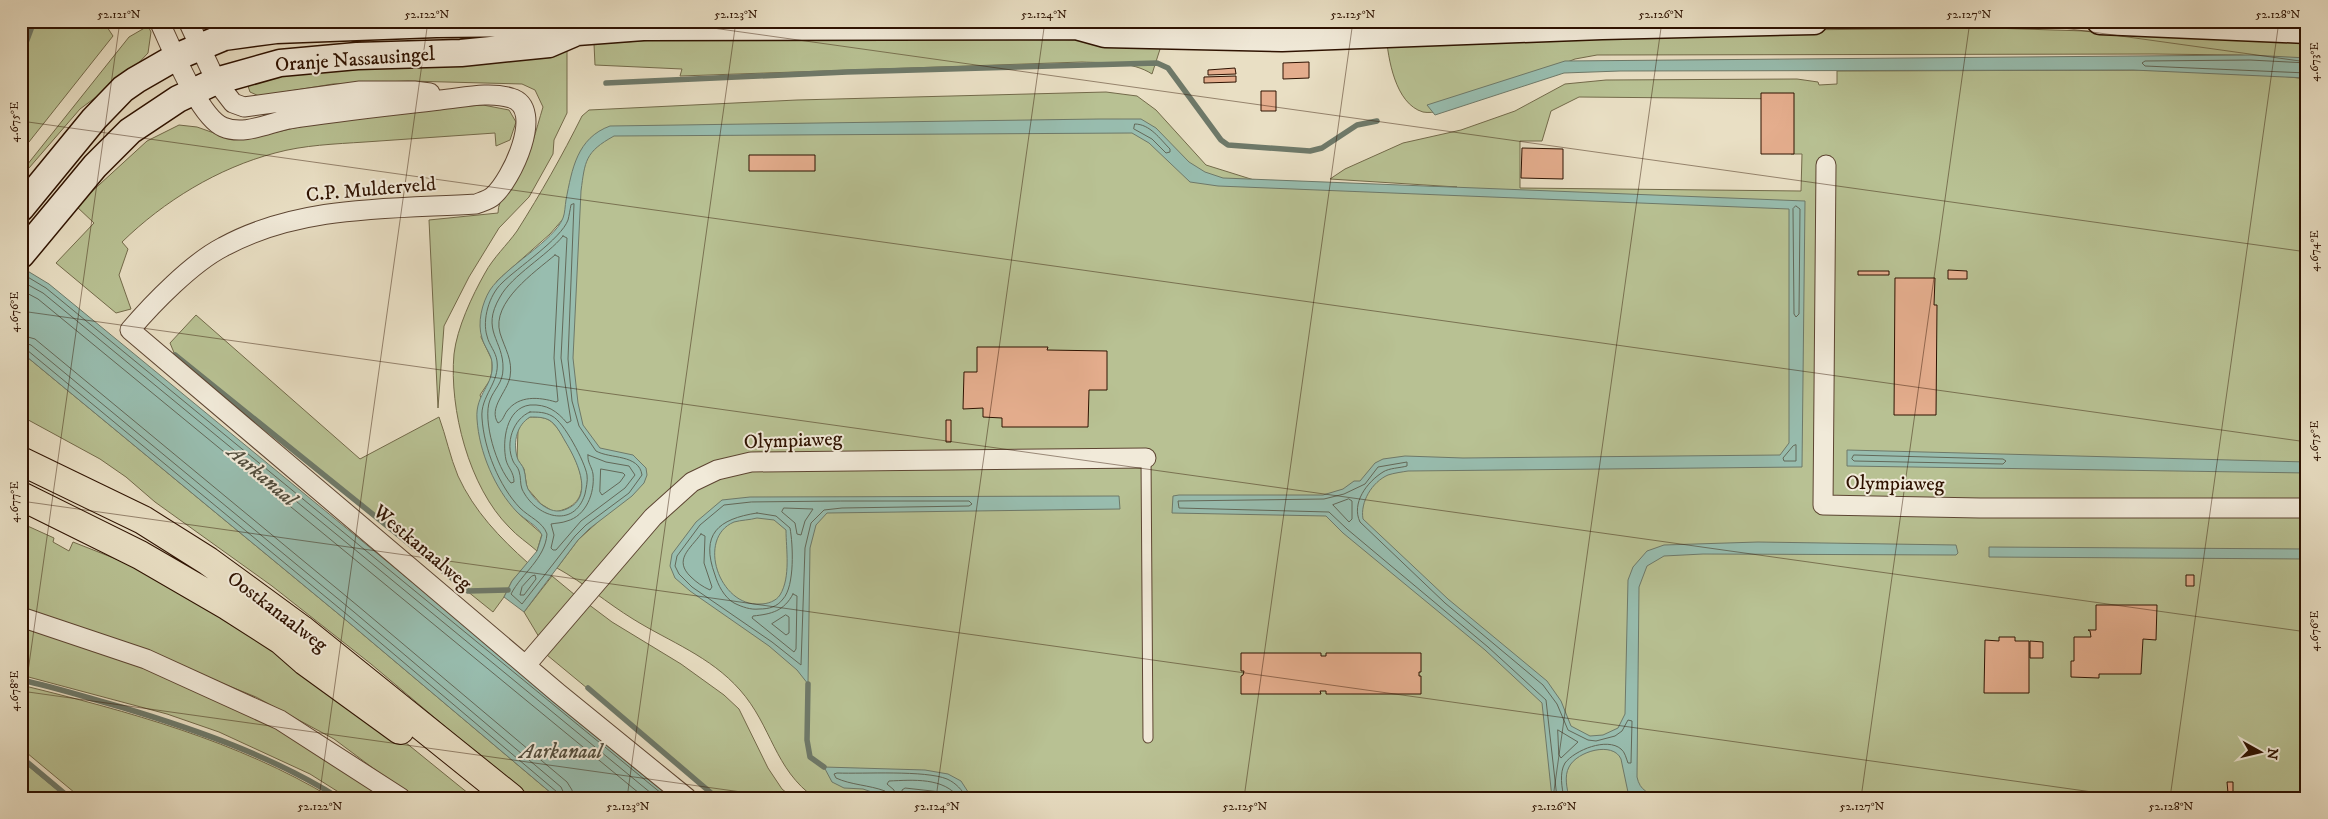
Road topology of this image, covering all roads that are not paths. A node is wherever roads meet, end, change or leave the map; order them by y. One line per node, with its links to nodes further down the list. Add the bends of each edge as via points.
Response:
1 (159, 21): 10 (street, C.P. Mulderveld)
2 (188, 21): 9 (street, C.P. Mulderveld)
3 (1814, 21): 6 (main road, Oranje Nassausingel)
4 (2100, 21): 7 (main road)
5 (1084, 23): 6 (main road, Oranje Nassausingel, via 1105,34 1282,38); 8 (main road, Oranje Nassausingel, via 653,27)
6 (1330, 27)
7 (2307, 30)
8 (549, 33): 9 (main road, Oranje Nassausingel, via 276,30 237,34); 11 (main road, Oranje Nassausingel, via 460,53 357,56 280,64)
9 (200, 46): 10 (main road, Oranje Nassausingel); 11 (street, C.P. Mulderveld)
10 (176, 57): 11 (street, C.P. Mulderveld); 14 (main road, Oranje Nassausingel, via 136,80 113,99)
11 (205, 86): 12 (street, C.P. Mulderveld, via 244,107 360,91 414,91); 12 (street, C.P. Mulderveld, via 210,117 222,127 235,130 354,110); 15 (main road, Oranje Nassausingel, via 158,110 124,137 95,166)
12 (466, 98): 16 (street, C.P. Mulderveld, via 498,95 513,98 521,103 526,119 519,153 493,196 476,204 316,215 262,229 202,260 148,309)
13 (1826, 165): 20 (street, Olympiaweg, via 1823,505)
14 (26, 202)
15 (21, 254)
16 (130, 330): 22 (street, Westkanaalweg)
17 (1146, 458): 22 (street, Olympiaweg, via 751,462 717,470 692,482 653,517); 23 (lane)
18 (21, 461): 26 (main road, Oostkanaalweg, via 143,520 234,579 374,686)
19 (21, 496): 25 (main road, Oostkanaalweg, via 140,555 268,632)
20 (2307, 508)
21 (21, 617): 24 (street, via 146,660 280,720)
22 (526, 665): 27 (street, Westkanaalweg)
23 (1148, 738)
24 (401, 798)
25 (485, 798)
26 (510, 798)
27 (687, 798)

